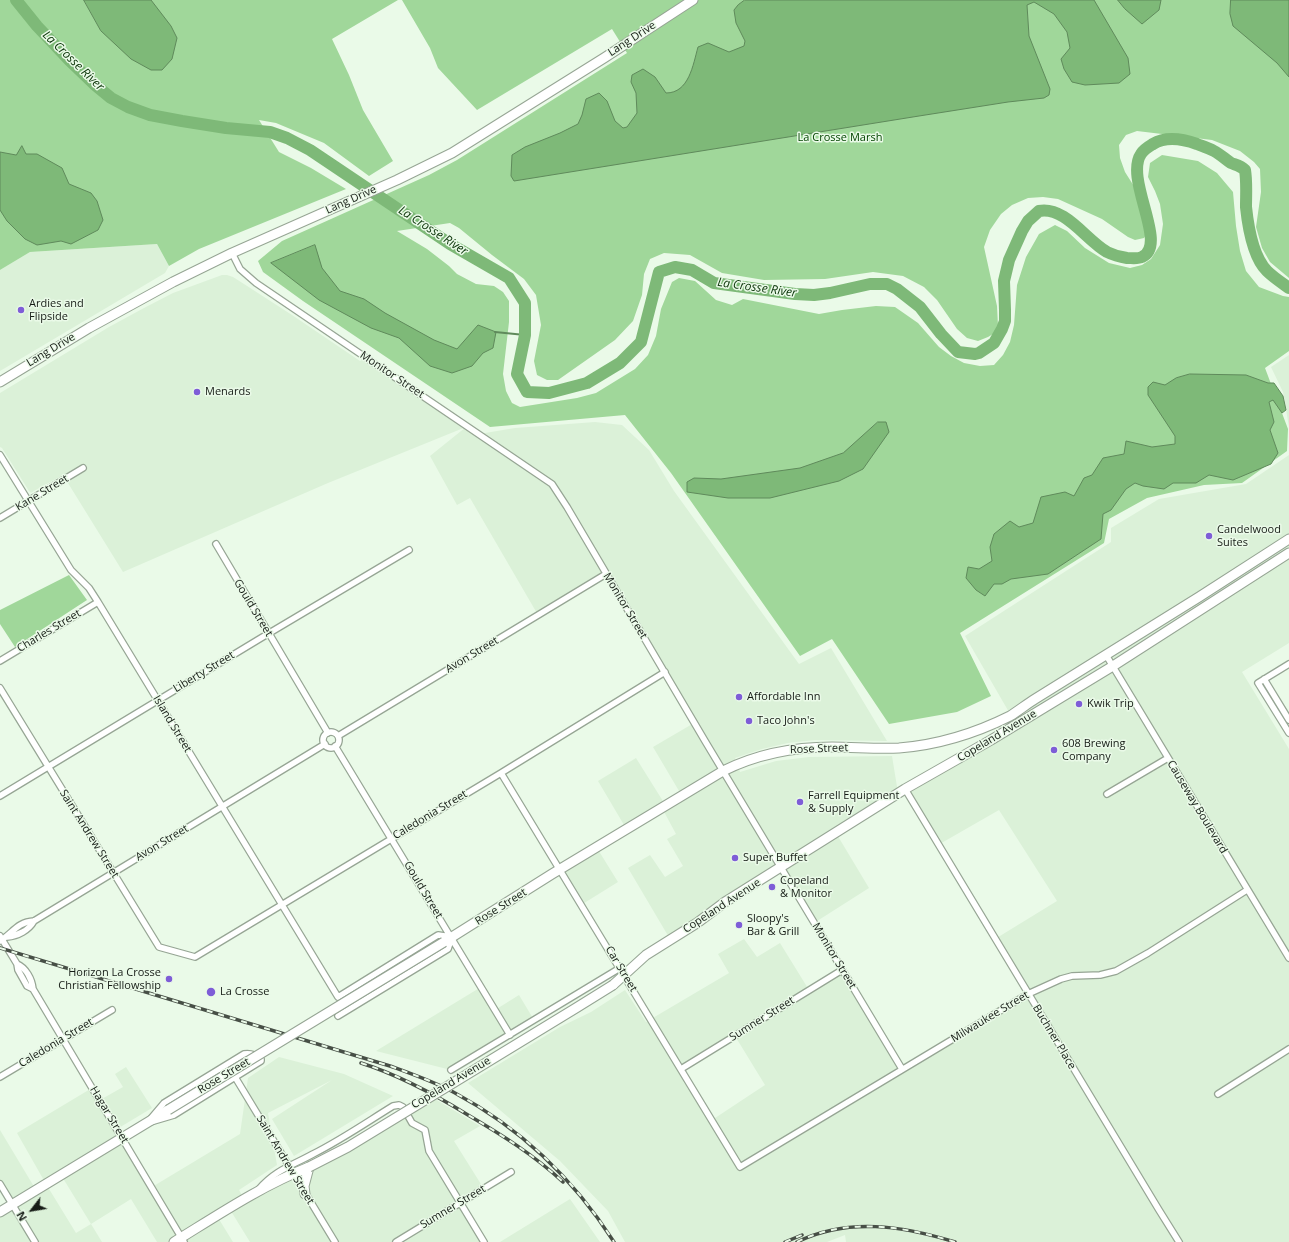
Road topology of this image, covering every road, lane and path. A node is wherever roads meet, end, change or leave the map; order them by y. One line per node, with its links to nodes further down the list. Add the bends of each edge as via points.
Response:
1 (693, 0): 2 (main road, Lang Drive, via 452,153)
2 (232, 253): 3 (main road, Lang Drive, via 89,328); 14 (street, Monitor Street, via 240,269 256,284 548,481 560,496)
3 (0, 382)
4 (0, 455): 6 (street, Island Street)
5 (83, 468): 6 (street, Kane Street)
6 (29, 501): 7 (street, Kane Street); 15 (street, Island Street, via 71,570 89,588)
7 (0, 518)
8 (1289, 539): 17 (main road, Copeland Avenue)
9 (216, 544): 16 (street, Gould Street)
10 (1289, 546): 13 (main road, via 1262,566)
11 (409, 550): 16 (street, Liberty Street)
12 (1289, 553): 13 (main road, Copeland Avenue)
13 (1257, 573): 20 (main road, Copeland Avenue)
14 (606, 574): 21 (street, Monitor Street); 29 (street, Avon Street)
15 (98, 602): 18 (street, Charles Street); 25 (street, Island Street)
16 (268, 633): 25 (street, Liberty Street); 27 (street, Gould Street)
17 (1106, 655): 20 (street, Causeway Boulevard); 24 (main road, Copeland Avenue)
18 (0, 661)
19 (1289, 664): 22 (street)
20 (1113, 666): 32 (street, Causeway Boulevard); 36 (main road, Copeland Avenue)
21 (665, 672): 34 (street, Monitor Street); 35 (street, Caledonia Street)
22 (1264, 679): 26 (street); 28 (street, via 1258,683)
23 (0, 688): 33 (street, Saint Andrew Street)
24 (1035, 699): 34 (main road, Rose Street, via 1011,715 983,728 932,743 900,748 783,750 741,762)
25 (158, 700): 33 (street, Liberty Street); 39 (street, Island Street)
26 (1289, 720)
27 (328, 733): 29 (street, via 333,732); 30 (street, via 324,737)
28 (1289, 733)
29 (338, 736): 31 (street, via 339,742)
30 (325, 744): 31 (street, via 328,747); 39 (street, Avon Street)
31 (336, 746): 40 (street, Gould Street)
32 (1168, 758): 37 (street); 44 (street, Causeway Boulevard)
33 (48, 767): 38 (street, Liberty Street); 43 (street, Saint Andrew Street)
34 (723, 771): 41 (street, Monitor Street); 42 (main road, Rose Street)
35 (501, 772): 40 (street, Caledonia Street); 42 (street, Car Street)
36 (906, 789): 41 (main road, Copeland Avenue); 52 (street, Buchner Place)
37 (1108, 794)
38 (0, 796)
39 (222, 806): 43 (street, Avon Street); 45 (street, Island Street)
40 (392, 838): 45 (street, Caledonia Street); 47 (street, Gould Street)
41 (781, 868): 50 (street, Monitor Street); 51 (main road, Copeland Avenue)
42 (560, 870): 47 (main road, Rose Street); 51 (street, Car Street)
43 (113, 872): 46 (street, Avon Street, via 34,921 31,927 15,936); 48 (street, Saint Andrew Street, via 159,947)
44 (1247, 890): 49 (street, Causeway Boulevard); 52 (street, Milwaukee Street, via 1116,971 1061,978)
45 (282, 905): 47 (street, Island Street, via 338,997 438,935); 48 (street, Caledonia Street)
46 (2, 938): 56 (street, Hagar Street, via 17,964 23,966 33,989)
47 (448, 940): 54 (street, via 448,949); 55 (street, Gould Street); 64 (main road, Rose Street, bridge)
48 (195, 957)
49 (1289, 958)
50 (842, 970): 58 (street, Sumner Street); 60 (street, Monitor Street)
51 (622, 971): 55 (street); 58 (street, Car Street); 66 (main road, Copeland Avenue, bridge, via 613,985 348,1147)
52 (1028, 994): 60 (street, Milwaukee Street); 80 (street, Buchner Place)
53 (112, 1010): 56 (street, Caledonia Street)
54 (338, 1016)
55 (510, 1035): 59 (street)
56 (63, 1039): 61 (street, Caledonia Street); 65 (street, Hagar Street)
57 (1289, 1049): 63 (street)
58 (681, 1069): 67 (street, Car Street)
59 (451, 1070)
60 (902, 1070): 67 (street, Milwaukee Street)
61 (0, 1077)
62 (236, 1077): 64 (street, via 174,1115); 64 (street, via 260,1063 261,1059 244,1054 164,1102); 68 (street, Saint Andrew Street)
63 (1218, 1094)
64 (147, 1122): 65 (main road, Rose Street)
65 (122, 1138): 73 (main road, Rose Street); 75 (street, Hagar Street)
66 (309, 1167): 68 (main road, Copeland Avenue); 71 (main road, via 304,1186)
67 (740, 1167)
68 (291, 1169): 71 (street, Saint Andrew Street); 72 (street, via 396,1104 403,1107 412,1123 425,1130 429,1151); 75 (main road, Copeland Avenue)
69 (511, 1172): 72 (street, Sumner Street)
70 (0, 1184): 73 (street)
71 (305, 1194): 77 (street, Saint Andrew Street)
72 (461, 1203): 78 (street, Sumner Street); 79 (street)
73 (13, 1204): 74 (main road, Rose Street); 76 (street)
74 (0, 1212)
75 (180, 1240)
76 (35, 1242)
77 (334, 1242)
78 (396, 1242)
79 (484, 1242)
80 (1179, 1242)

